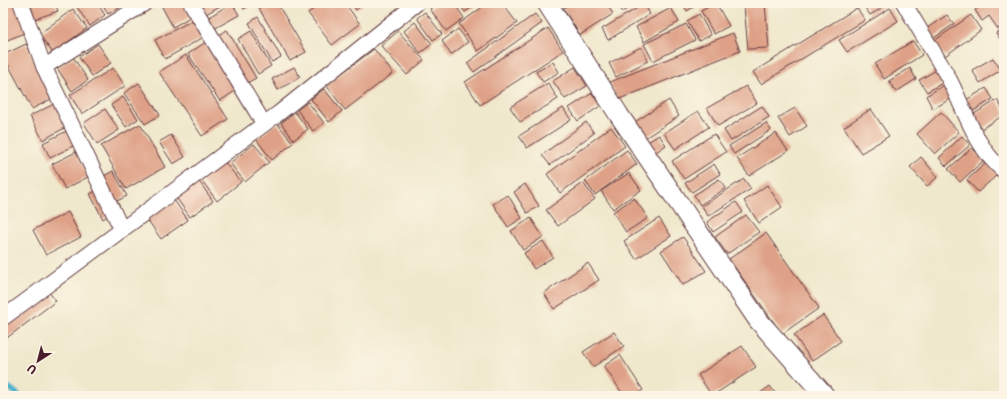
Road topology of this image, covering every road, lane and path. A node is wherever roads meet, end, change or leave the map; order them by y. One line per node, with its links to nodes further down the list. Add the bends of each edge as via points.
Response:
1 (21, 3): 7 (street)
2 (145, 3): 7 (street)
3 (191, 3): 8 (street)
4 (416, 3): 8 (street)
5 (547, 3): 12 (street, via 619,115 753,313)
6 (904, 3): 9 (street, via 947,76 981,144 995,164)
7 (44, 67): 10 (street)
8 (264, 124): 10 (street)
9 (1004, 171)
10 (122, 230): 11 (street)
11 (3, 318)
12 (825, 396)

